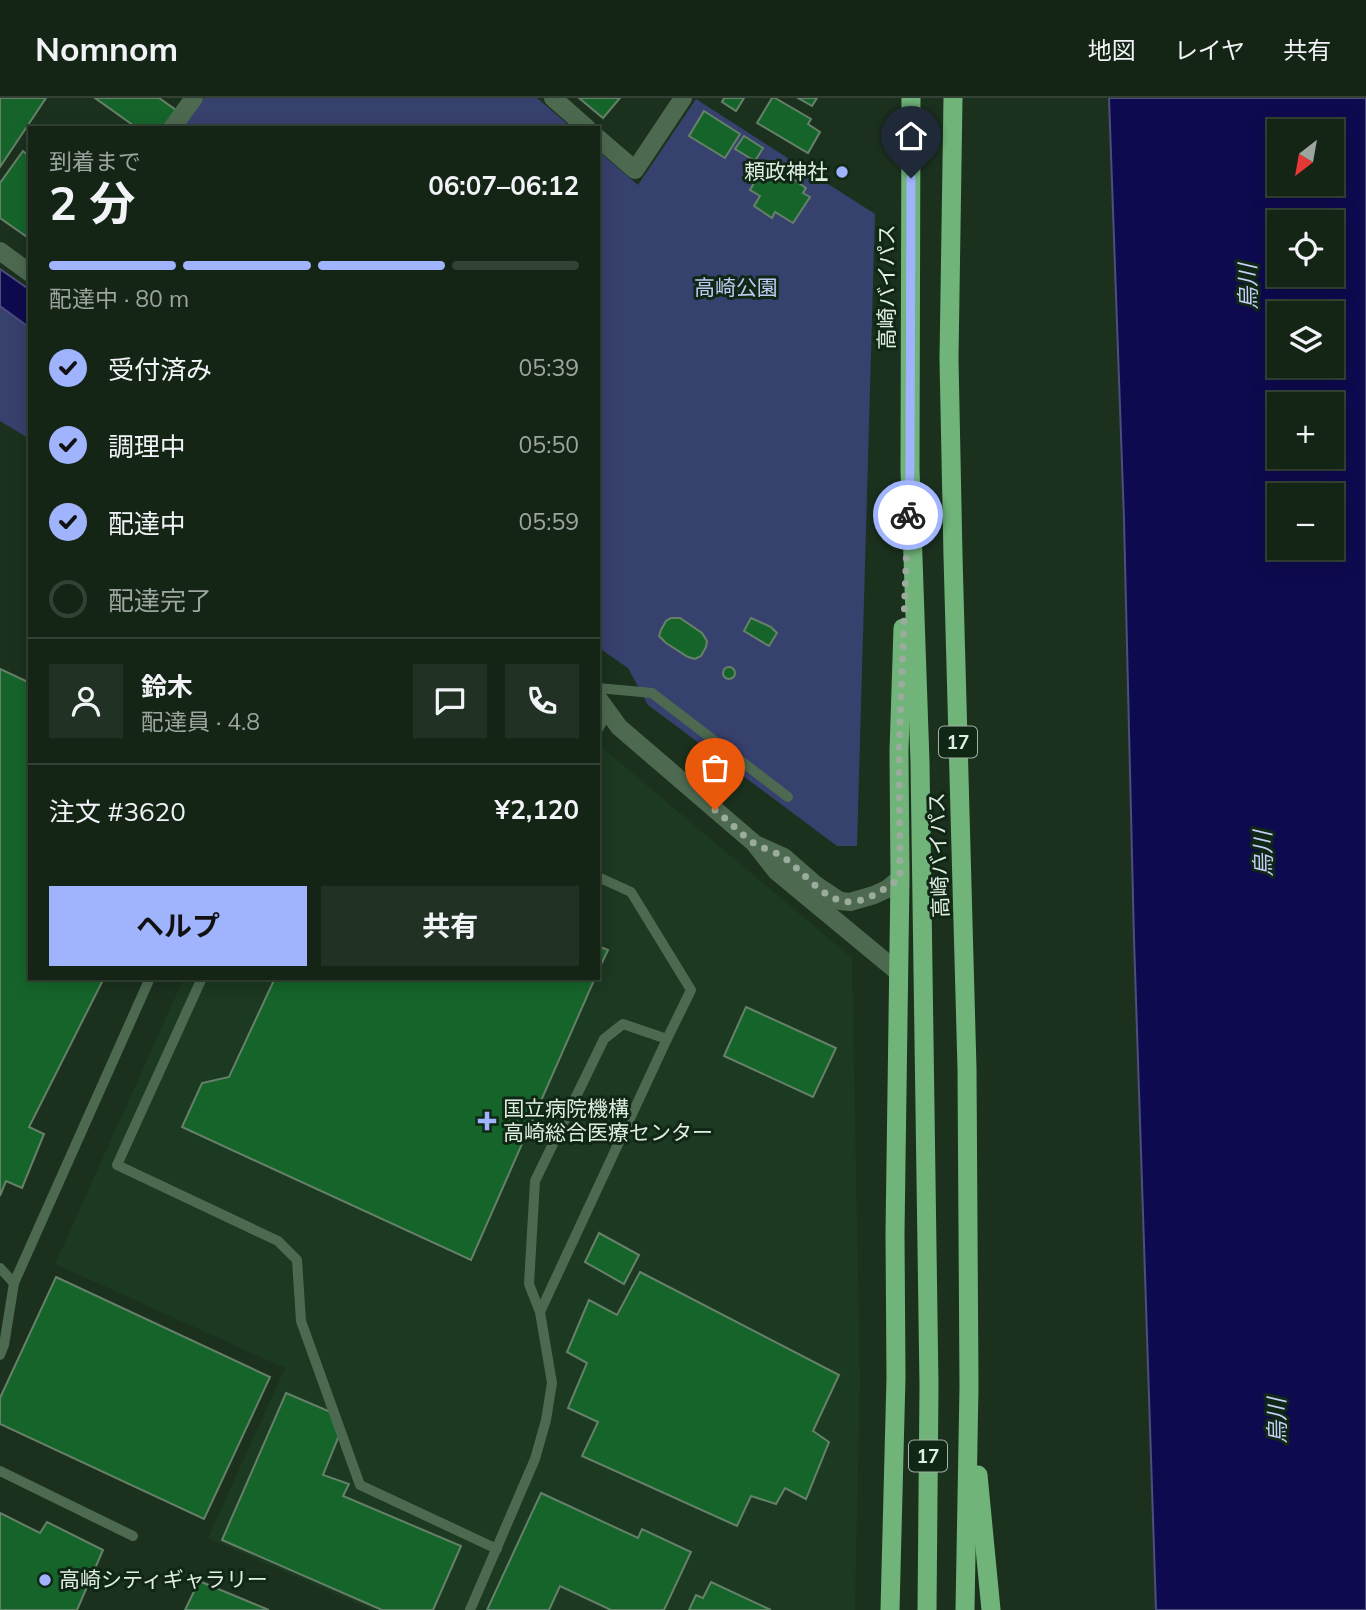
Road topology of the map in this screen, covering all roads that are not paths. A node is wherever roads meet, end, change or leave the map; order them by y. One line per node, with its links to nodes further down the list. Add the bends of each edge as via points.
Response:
1 (194, 98): 6 (street)
2 (553, 98): 7 (street)
3 (683, 98): 8 (street, via 635,170)
4 (911, 98): 11 (highway, 高崎バイパス / 17)
5 (953, 98): 26 (highway, 高崎バイパス / 17, via 949,359 967,1069)
6 (173, 126)
7 (585, 126)
8 (600, 140)
9 (0, 251): 10 (street)
10 (28, 272)
11 (910, 470): 17 (highway, 17, via 899,751); 32 (highway, 高崎バイパス / 17, via 920,762 929,1386)
12 (600, 688): 14 (lane, via 652,693)
13 (603, 704): 15 (street, via 619,727)
14 (788, 797)
15 (754, 843): 17 (street, via 784,857 840,901 874,895); 18 (street, via 776,871)
16 (600, 878): 21 (lane, via 631,892 691,990)
17 (900, 878): 18 (highway, 17)
18 (898, 972): 31 (highway, 17)
19 (149, 980): 23 (lane)
20 (201, 980): 29 (lane, via 117,1165 278,1241 297,1260 301,1321 360,1485)
21 (667, 1039): 24 (lane); 24 (lane, via 623,1024 604,1039 535,1181 529,1284)
22 (0, 1268): 23 (lane)
23 (14, 1283): 25 (lane)
24 (540, 1312): 29 (lane, via 552,1383 546,1420 535,1460)
25 (0, 1355)
26 (969, 1387): 33 (highway, 高崎バイパス / 17); 34 (highway, 17)
27 (0, 1471): 28 (lane)
28 (133, 1536)
29 (497, 1549): 30 (lane)
30 (470, 1610)
31 (890, 1610)
32 (927, 1610)
33 (965, 1610)
34 (991, 1610)

